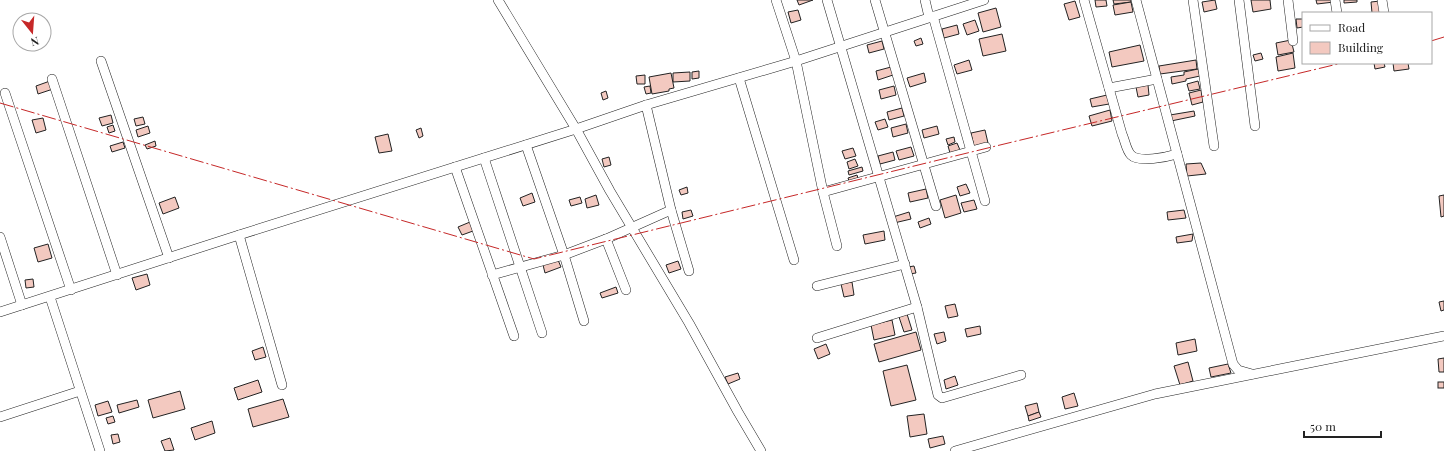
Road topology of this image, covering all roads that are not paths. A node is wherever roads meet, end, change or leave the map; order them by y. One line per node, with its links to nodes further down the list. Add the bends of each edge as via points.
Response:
1 (498, 0): 29 (street)
2 (776, 0): 21 (street)
3 (827, 0): 19 (street)
4 (875, 0): 17 (street)
5 (925, 0): 16 (street)
6 (984, 0): 16 (street)
7 (1084, 0): 25 (street)
8 (1136, 0): 24 (street)
9 (1193, 0): 31 (street)
10 (1239, 0): 28 (street)
11 (1288, 0): 18 (street)
12 (1335, 0): 14 (street)
13 (1382, 0): 15 (street)
14 (1337, 12)
15 (1384, 12)
16 (931, 16): 17 (street); 33 (street)
17 (885, 32): 19 (street); 36 (street)
18 (1293, 42)
19 (840, 47): 21 (street); 38 (street)
20 (101, 61): 49 (street)
21 (796, 61): 22 (street); 39 (street)
22 (739, 78): 27 (street); 50 (street)
23 (52, 79): 54 (street)
24 (1157, 79): 25 (street); 34 (street)
25 (1109, 88): 34 (street, via 1131,155 1136,158 1157,158)
26 (5, 93): 57 (street)
27 (646, 105): 29 (street); 42 (street)
28 (1255, 126)
29 (576, 129): 30 (street); 43 (street)
30 (526, 145): 35 (street); 48 (street)
31 (1214, 146)
32 (986, 147): 33 (street)
33 (972, 151): 36 (street); 40 (street)
34 (1178, 154): 68 (street, via 1233,364 1238,370)
35 (484, 158): 37 (street); 52 (street)
36 (924, 165): 38 (street); 41 (street)
37 (455, 167): 44 (street); 55 (street)
38 (880, 177): 39 (street); 51 (street)
39 (823, 192): 47 (street)
40 (985, 201)
41 (936, 206)
42 (671, 210): 43 (street); 53 (street)
43 (632, 228): 46 (street); 74 (street)
44 (239, 235): 49 (street); 70 (street)
45 (0, 237): 60 (street)
46 (606, 239): 48 (street); 58 (street)
47 (837, 246)
48 (564, 255): 52 (street); 63 (street)
49 (169, 258): 54 (street)
50 (794, 260)
51 (905, 264): 56 (street); 61 (street)
52 (520, 267): 55 (street); 64 (street)
53 (689, 271)
54 (117, 275): 57 (street)
55 (492, 275): 65 (street)
56 (817, 286)
57 (71, 290): 59 (street)
58 (626, 290)
59 (50, 297): 60 (street); 71 (street)
60 (22, 306): 62 (street)
61 (917, 307): 67 (street); 69 (street, via 939,397)
62 (0, 312)
63 (584, 321)
64 (542, 333)
65 (514, 336)
66 (1444, 336): 68 (street)
67 (817, 338)
68 (1254, 374): 75 (street, via 1155,394)
69 (1021, 375)
70 (282, 385)
71 (80, 391): 72 (street); 73 (street)
72 (0, 416)
73 (100, 451)
74 (761, 451)
75 (955, 451)

